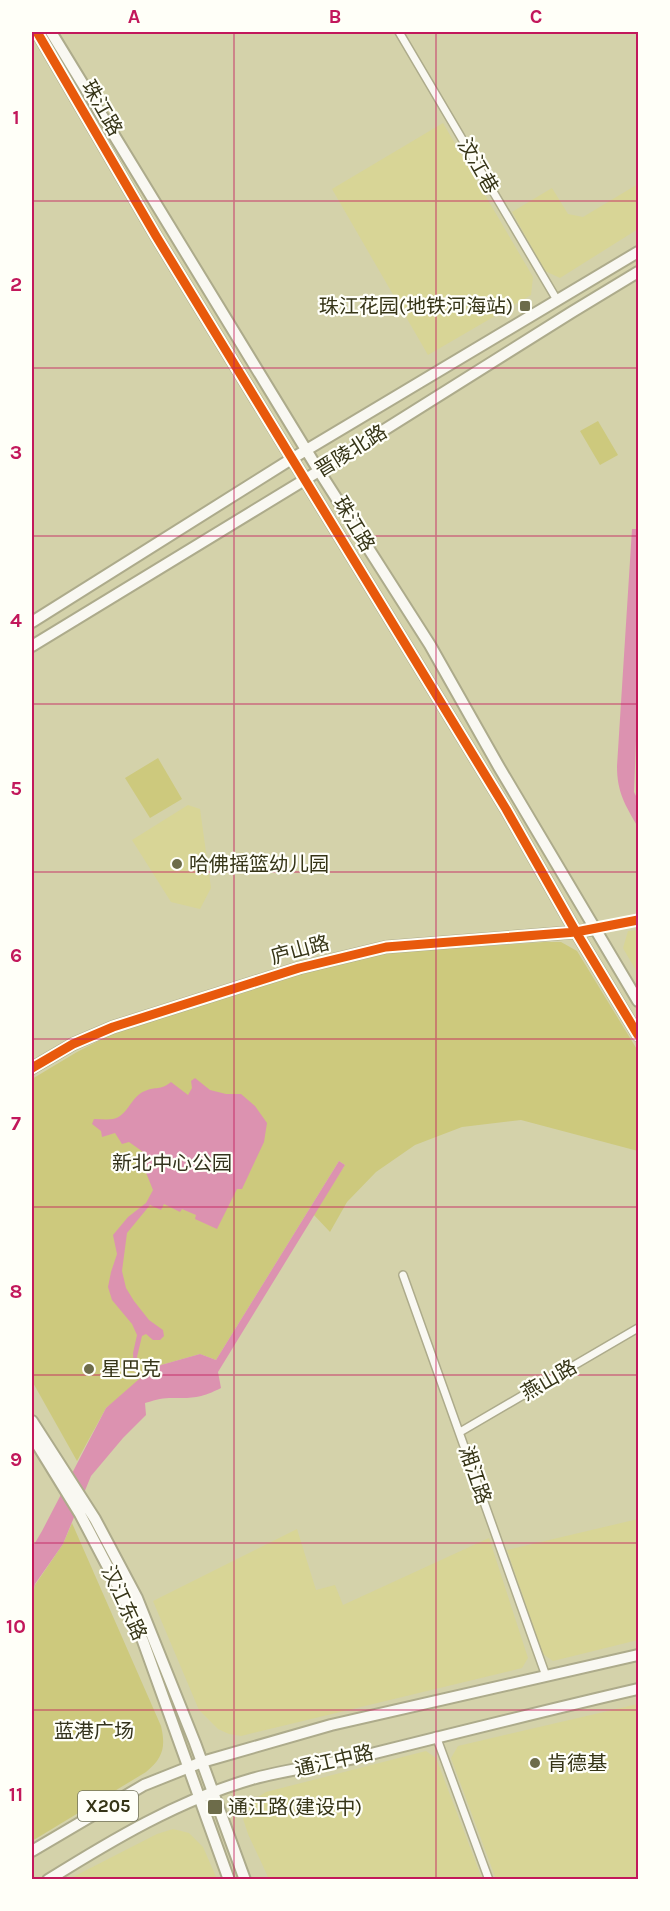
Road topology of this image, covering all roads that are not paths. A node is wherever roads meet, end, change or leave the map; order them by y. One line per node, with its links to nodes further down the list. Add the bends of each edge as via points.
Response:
1 (37, 32): 8 (main road, 珠江路, via 156,236)
2 (51, 32): 7 (main road, 珠江路)
3 (399, 32): 6 (street, 汶江巷)
4 (639, 252): 6 (main road, 晋陵北路)
5 (639, 272): 9 (main road, 晋陵北路)
6 (557, 300): 7 (main road, 晋陵北路)
7 (306, 450): 8 (main road, 晋陵北路); 9 (main road, 珠江路)
8 (293, 458): 10 (main road, 珠江路); 11 (main road, 晋陵北路)
9 (319, 471): 10 (main road, 晋陵北路); 14 (main road, 珠江路, via 430,645)
10 (306, 479): 12 (main road, 晋陵北路); 15 (main road, 珠江路)
11 (32, 622)
12 (32, 646)
13 (639, 920): 14 (street)
14 (594, 928): 15 (main road, 庐山路); 16 (main road, 珠江路)
15 (576, 932): 17 (main road, 珠江路); 18 (main road, 庐山路, via 387,947 299,968 113,1027)
16 (639, 1001)
17 (639, 1035)
18 (32, 1068)
19 (403, 1275): 22 (street, 湘江路)
20 (639, 1328): 22 (street, 燕山路)
21 (32, 1421): 24 (main road, 汉江东路)
22 (460, 1432): 26 (street, 湘江路)
23 (32, 1436): 24 (main road, 汉江东路)
24 (59, 1472): 29 (main road, 汉江东路, via 84,1502 136,1598); 30 (main road, 汉江东路, via 122,1592)
25 (639, 1655): 26 (main road, 通江中路)
26 (546, 1676): 29 (main road, 通江中路, via 331,1725)
27 (639, 1689): 28 (main road, 通江中路)
28 (436, 1736): 31 (main road, 通江中路, via 252,1779); 37 (street)
29 (202, 1762): 30 (main road, 通江中路); 31 (main road, 汉江东路)
30 (188, 1768): 32 (main road, 汉江东路); 33 (main road, X205, via 144,1785)
31 (213, 1794): 32 (main road, 通江中路); 36 (main road, 汉江东路)
32 (200, 1799): 34 (main road, 通江中路 / X205, via 119,1837); 35 (main road, 汉江东路)
33 (32, 1851)
34 (48, 1880)
35 (229, 1880)
36 (245, 1880)
37 (489, 1880)

